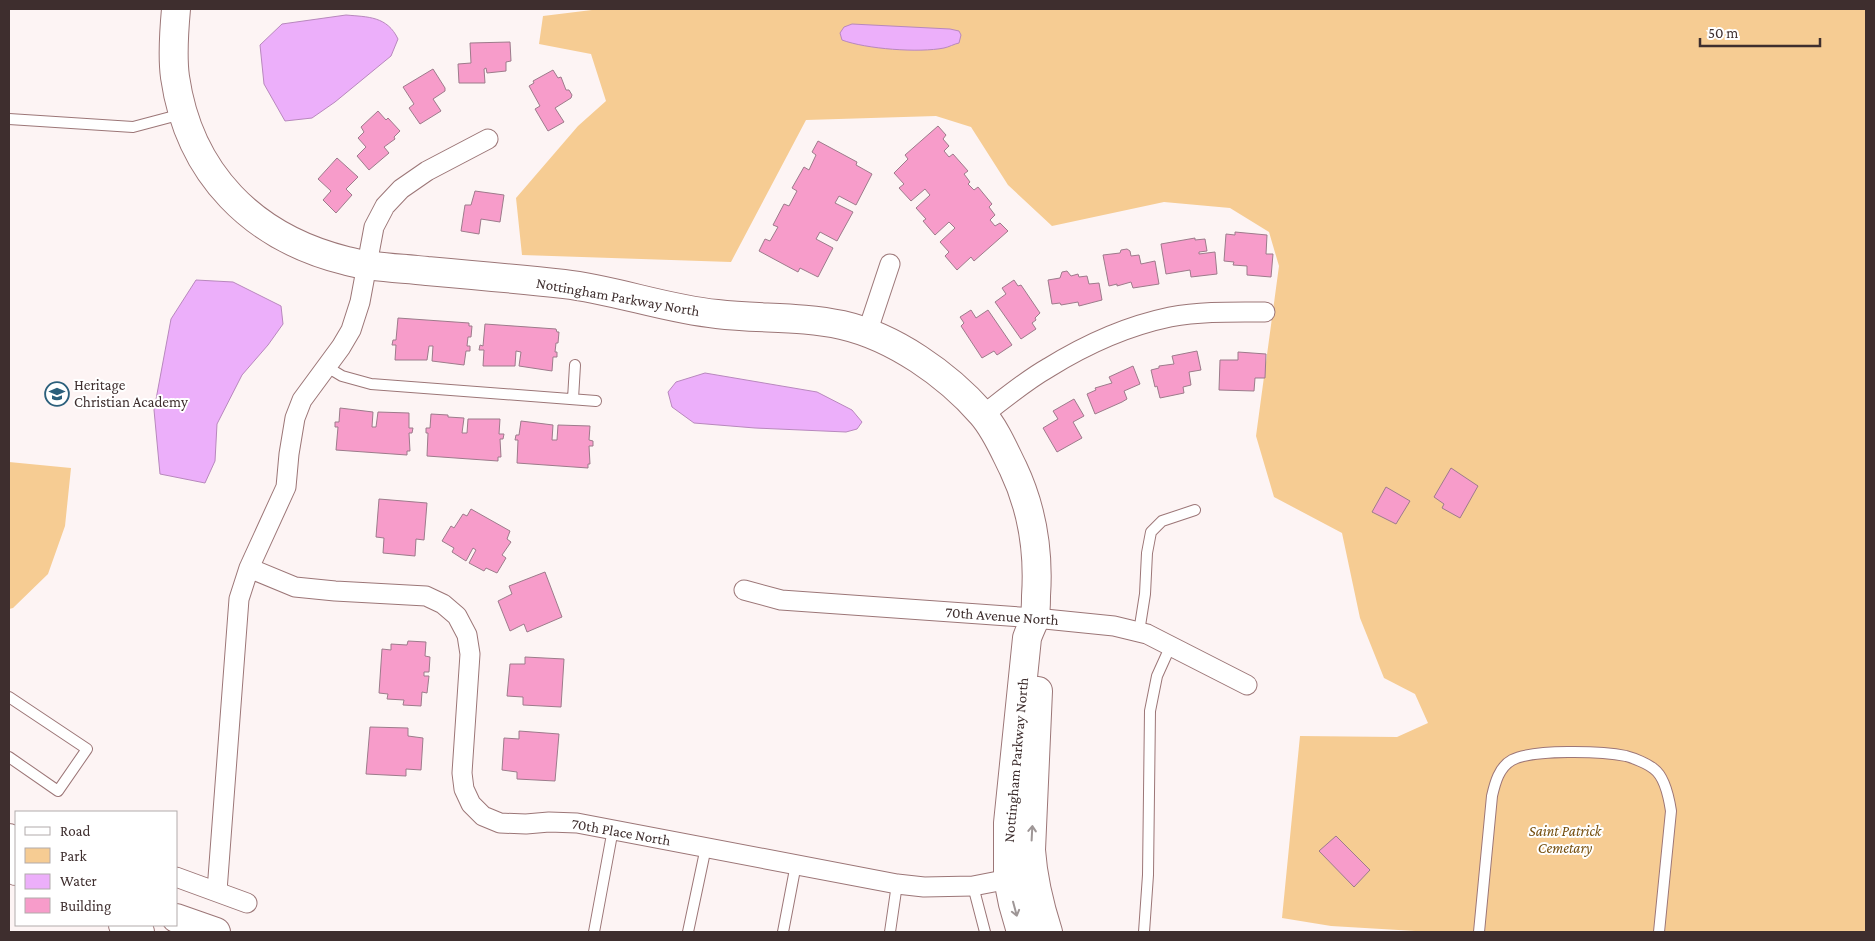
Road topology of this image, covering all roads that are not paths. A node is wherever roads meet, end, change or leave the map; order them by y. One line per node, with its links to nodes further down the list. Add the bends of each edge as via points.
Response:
1 (176, 9): 2 (street, Nottingham Parkway North, via 175,76)
2 (183, 114): 3 (lane, via 133,127); 6 (street, Nottingham Parkway North, via 196,148 210,172 238,205 265,226 296,243 328,256)
3 (9, 119)
4 (488, 139): 6 (street, via 427,171 384,206 374,227)
5 (890, 264): 8 (street)
6 (367, 265): 8 (street, Nottingham Parkway North, via 568,284 662,306 716,314 807,320 842,325); 10 (street, via 351,330)
7 (1265, 312): 13 (street, via 1212,312 1170,318 1130,329 1046,368)
8 (867, 333): 13 (street, Nottingham Parkway North, via 922,361)
9 (575, 364): 11 (lane)
10 (327, 367): 11 (lane, via 342,376 371,384); 15 (street, via 302,400 289,454 286,487)
11 (573, 399): 12 (lane)
12 (596, 401)
13 (983, 415): 17 (street, Nottingham Parkway North, via 1012,465 1030,513 1036,551)
14 (1195, 510): 18 (lane, via 1162,521 1151,532)
15 (249, 568): 23 (street, 70th Place North, via 295,587 426,596 443,604 457,616 467,635 470,654 462,773 464,789 471,804 483,816 500,823 577,823); 30 (street, via 239,599)
16 (744, 590): 17 (street, 70th Avenue North, via 781,600)
17 (1035, 618): 18 (street, 70th Avenue North, via 1114,626); 26 (street, Nottingham Parkway North, via 1041,639 1031,850)
18 (1139, 632): 19 (street, 70th Avenue North)
19 (1171, 645): 20 (street, 70th Avenue North); 43 (lane, via 1157,676 1150,711)
20 (1247, 685)
21 (9, 697): 22 (lane, via 87,749 58,791)
22 (9, 757)
23 (613, 830): 24 (street, 70th Place North); 36 (lane)
24 (706, 847): 25 (street, 70th Place North); 37 (lane)
25 (796, 864): 28 (street, 70th Place North); 38 (lane)
26 (1020, 876): 29 (street, 70th Place North); 41 (street, Nottingham Parkway North, one-way to 41, via 1013,904); 42 (street, Nottingham Parkway North)
27 (178, 878): 30 (street)
28 (897, 884): 29 (street, 70th Place North); 39 (lane)
29 (973, 886): 40 (lane)
30 (217, 892): 31 (street)
31 (247, 904)
32 (178, 919): 35 (street)
33 (125, 926): 34 (street)
34 (140, 932)
35 (216, 932)
36 (594, 932)
37 (688, 932)
38 (783, 932)
39 (890, 932)
40 (985, 932)
41 (1021, 932)
42 (1048, 932)
43 (1144, 932)
44 (1479, 932): 45 (lane, via 1496,777 1510,760 1539,753 1567,753 1627,756 1655,769 1668,791 1671,810)
45 (1659, 932)

